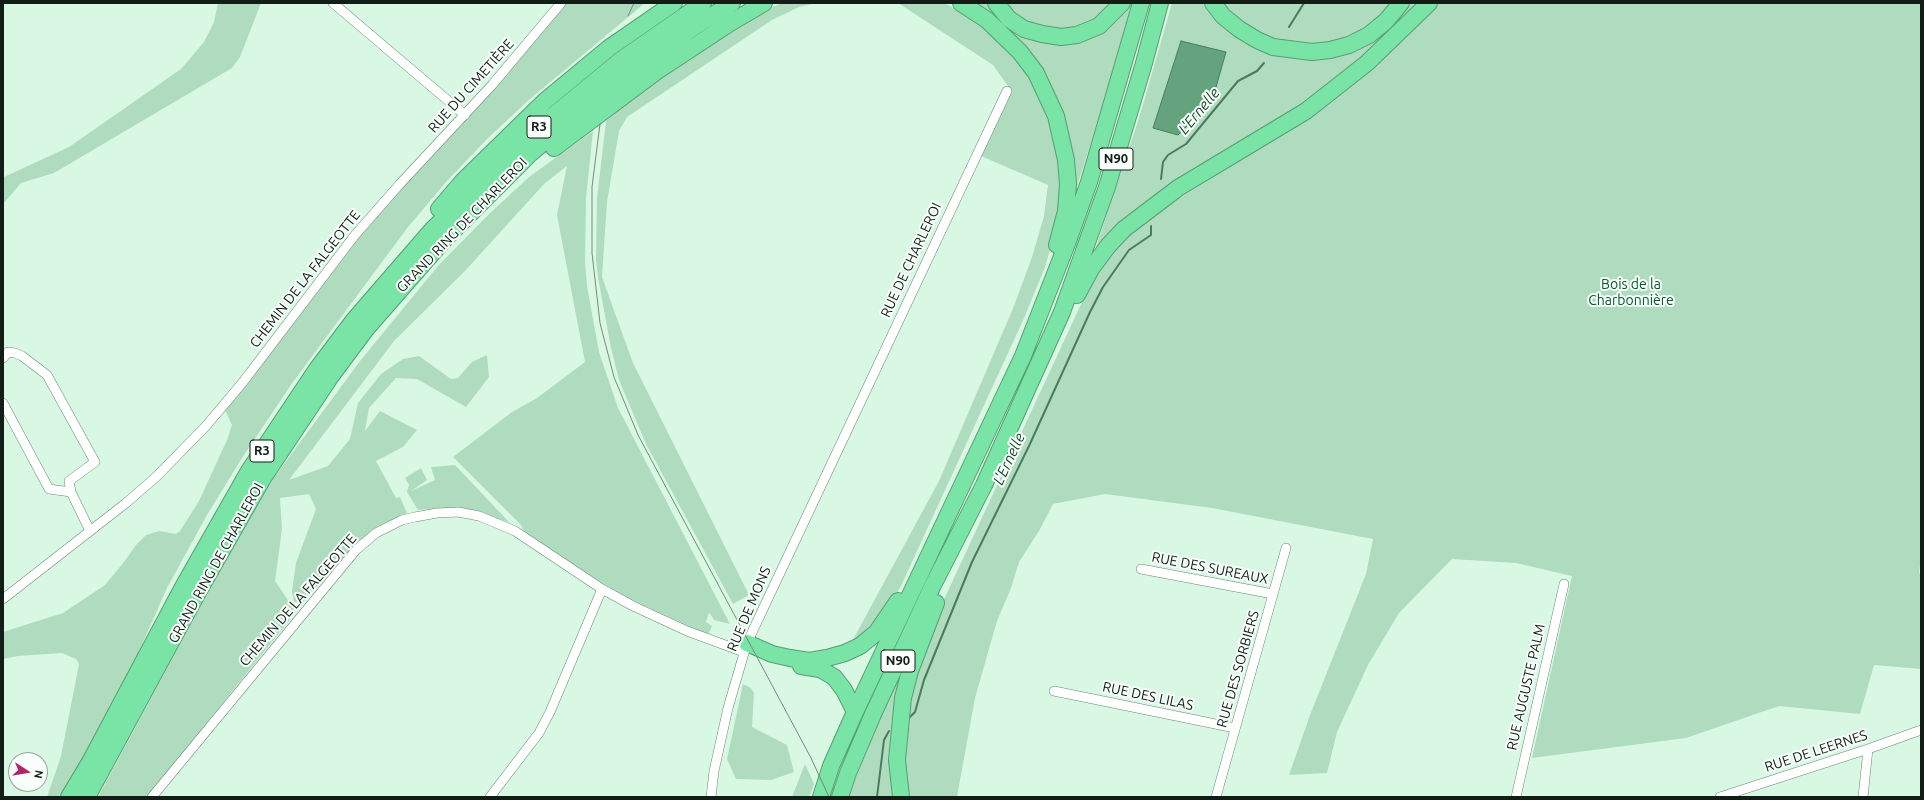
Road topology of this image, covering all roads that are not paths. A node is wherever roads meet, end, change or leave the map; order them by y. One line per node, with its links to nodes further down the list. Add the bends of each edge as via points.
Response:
1 (333, 3): 18 (street)
2 (561, 3): 18 (street, RUE DU CIMETIÈRE)
3 (660, 3): 16 (highway, via 623,31)
4 (674, 3): 16 (highway)
5 (703, 3): 21 (highway, GRAND RING DE CHARLEROI / R3, via 622,59 520,143)
6 (732, 3): 20 (highway, GRAND RING DE CHARLEROI / R3, via 639,66 576,115 530,154)
7 (764, 3): 20 (highway, via 657,71 605,108 534,163 463,231)
8 (960, 3): 22 (highway, via 987,20 1020,52 1036,73 1056,116 1066,160 1068,184 1066,211 1052,262)
9 (996, 3): 10 (highway, via 1009,19 1024,29 1061,37 1077,35 1099,26)
10 (1122, 3)
11 (1141, 3): 22 (highway, N90, via 1089,182)
12 (1160, 3): 23 (highway, N90, via 1107,187)
13 (1213, 3): 14 (highway, via 1239,30 1256,40 1274,47 1312,52 1349,45 1368,35 1386,21)
14 (1401, 3)
15 (1429, 3): 23 (highway, via 1367,63 1306,111 1178,188 1124,229 1091,269 1074,301)
16 (609, 48): 21 (highway, via 545,101 463,181 415,238)
17 (1007, 91): 26 (street, RUE DE CHARLEROI)
18 (465, 115): 19 (street, RUE DU CIMETIÈRE)
19 (399, 185): 29 (street, CHEMIN DE LA FALGEOTTE, via 325,273 243,382 206,426 156,477)
20 (443, 240): 44 (highway, GRAND RING DE CHARLEROI / R3, via 366,329 278,455 197,594)
21 (394, 272): 43 (highway, GRAND RING DE CHARLEROI / R3, via 317,370 249,471)
22 (1048, 293): 32 (highway, N90, via 1004,398)
23 (1062, 312): 28 (highway, N90)
24 (3, 358): 27 (street, via 8,352 15,353 47,374 95,462 69,481)
25 (3, 403): 27 (street, via 49,489)
26 (842, 442): 37 (street, RUE DE MONS)
27 (71, 492): 29 (street)
28 (963, 528): 49 (highway, N90, via 933,585 874,712); 50 (highway, via 958,550 913,664 903,698 897,760)
29 (90, 531): 36 (street, CHEMIN DE LA FALGEOTTE)
30 (1286, 548): 35 (street, RUE DES SORBIERS)
31 (1141, 569): 35 (street, RUE DES SUREAUX)
32 (918, 580): 37 (highway, via 903,593 876,633 860,646 845,653 809,661); 39 (highway, N90)
33 (1564, 584): 52 (street, RUE AUGUSTE PALM)
34 (602, 589): 37 (street, CHEMIN DE LA FALGEOTTE, via 687,631); 45 (street, CHEMIN DE LA FALGEOTTE, via 515,531 479,516 458,512 437,513 402,520 376,533 356,550); 46 (street, via 539,733)
35 (1273, 594): 40 (street, RUE DES SORBIERS)
36 (3, 598)
37 (746, 647): 39 (highway, via 788,665 820,669 834,677); 47 (street, RUE DE MONS, via 728,708 714,771)
38 (1054, 690): 40 (street, RUE DES LILAS)
39 (855, 712): 48 (highway, N90, via 831,766)
40 (1235, 728): 51 (street, RUE DES SORBIERS)
41 (1921, 730): 42 (street, RUE DE LEERNES)
42 (1868, 749): 53 (street, RUE DE LEERNES); 54 (street)
43 (69, 797)
44 (87, 797)
45 (152, 797)
46 (490, 797)
47 (712, 797)
48 (821, 797)
49 (840, 797)
50 (901, 797)
51 (1216, 797)
52 (1516, 797)
53 (1720, 797)
54 (1863, 797)

